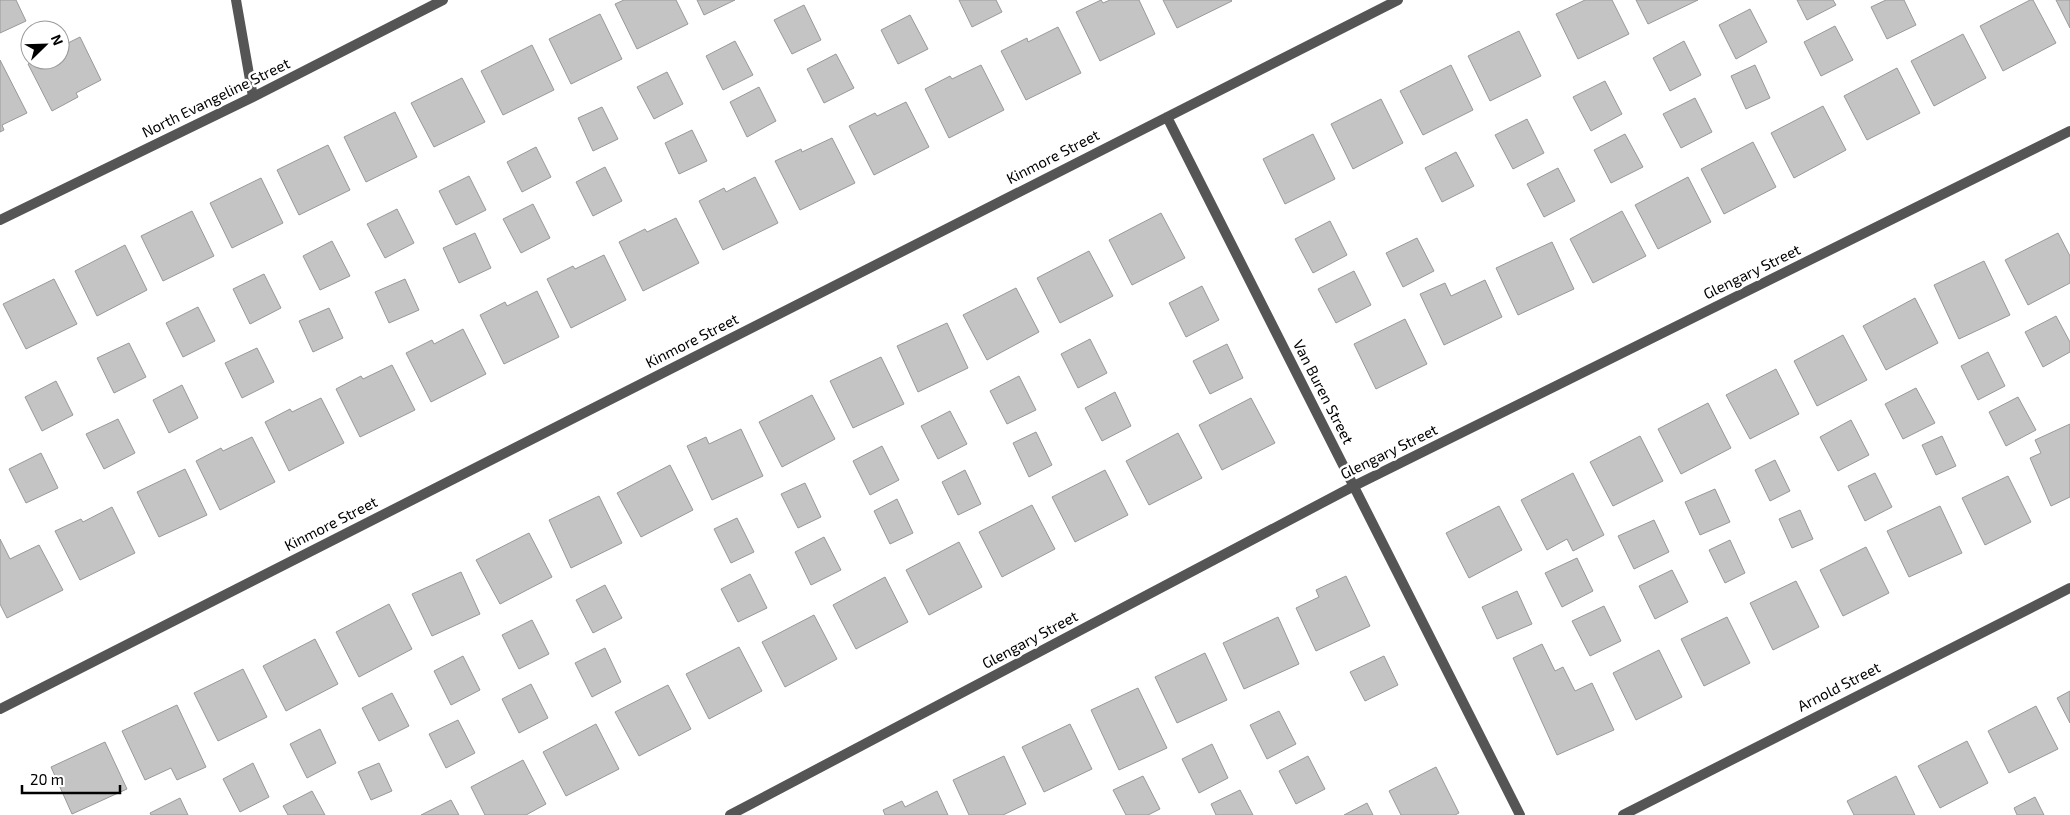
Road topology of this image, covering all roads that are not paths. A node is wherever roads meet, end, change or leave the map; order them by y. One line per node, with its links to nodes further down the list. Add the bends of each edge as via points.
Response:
1 (236, 0): 4 (street)
2 (443, 0): 4 (street, North Evangeline Street)
3 (1398, 0): 5 (street, Kinmore Street)
4 (253, 97): 7 (street, North Evangeline Street)
5 (1167, 116): 8 (street, Van Buren Street); 10 (street, Kinmore Street)
6 (2070, 131): 8 (street, Glengary Street)
7 (0, 220)
8 (1354, 486): 11 (street, Glengary Street); 12 (street, Van Buren Street)
9 (2070, 588): 13 (street, Arnold Street)
10 (0, 709)
11 (730, 815)
12 (1520, 815)
13 (1623, 815)

